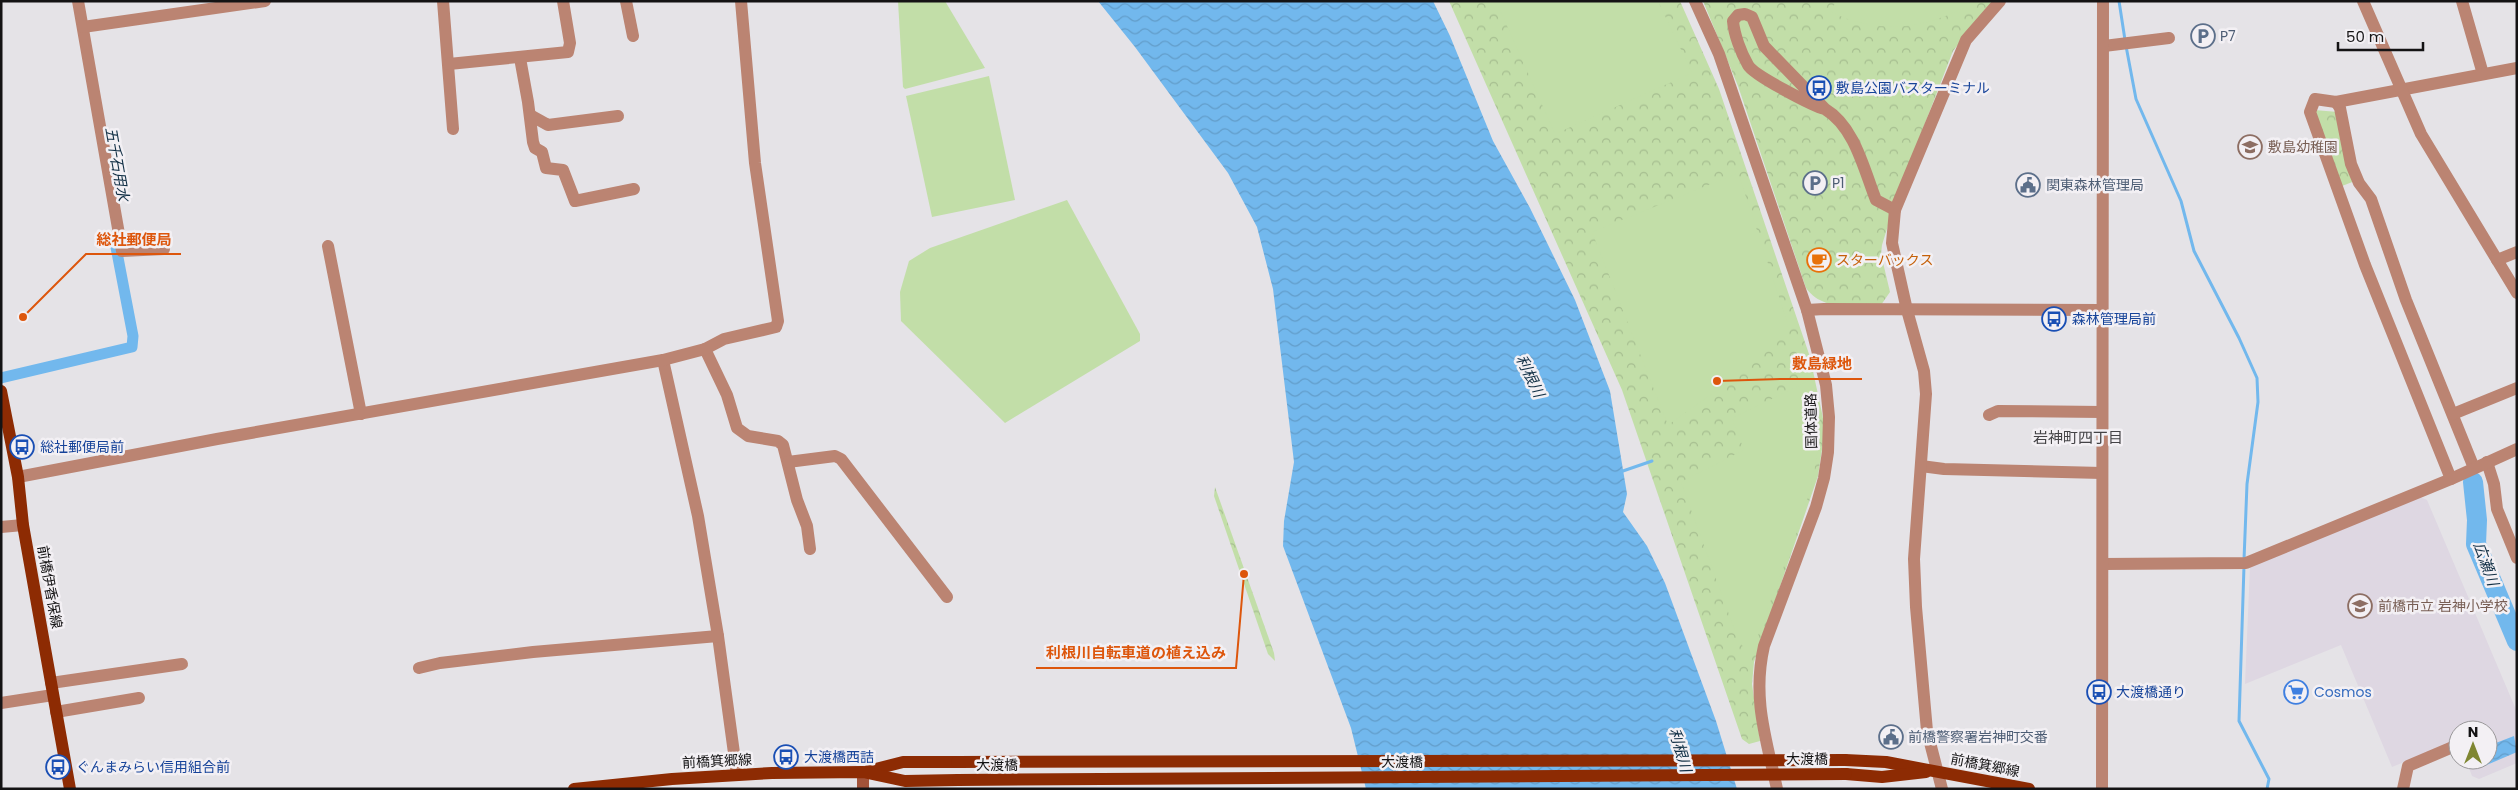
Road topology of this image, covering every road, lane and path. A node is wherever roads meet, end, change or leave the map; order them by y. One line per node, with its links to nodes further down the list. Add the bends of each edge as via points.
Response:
1 (78, 1): 12 (street)
2 (265, 1): 12 (street)
3 (443, 1): 17 (street)
4 (564, 1): 16 (street, via 570,43 568,52)
5 (626, 1): 13 (street)
6 (741, 1): 36 (street, via 755,163 778,321 774,328 724,339)
7 (1695, 1): 33 (street, 国体道路, via 1719,54)
8 (2000, 1): 27 (street, via 1966,40)
9 (2103, 1): 15 (street)
10 (2363, 1): 20 (street)
11 (2462, 1): 19 (street)
12 (83, 27): 29 (street, via 122,251)
13 (633, 36)
14 (2169, 38): 15 (street)
15 (2104, 46): 35 (street)
16 (520, 58): 17 (street); 23 (street)
17 (449, 64): 25 (street)
18 (2517, 68): 19 (street)
19 (2483, 74): 20 (street)
20 (2402, 90): 21 (street); 31 (street, via 2426,142)
21 (2336, 102): 42 (street, via 2351,164 2371,199 2406,300); 51 (street, via 2315,99 2310,112 2365,266)
22 (1825, 109): 22 (street, via 1812,106 1748,67 1734,28 1733,21 1738,15 1752,17 1764,46); 27 (street, via 1852,137 1876,200)
23 (530, 114): 24 (street, via 548,125); 26 (street, via 535,148 542,152 546,168 563,170 575,201)
24 (618, 116)
25 (452, 129)
26 (634, 189)
27 (1895, 210): 34 (street, via 1892,243)
28 (328, 246): 41 (street)
29 (164, 249)
30 (2517, 252): 31 (street)
31 (2497, 260): 32 (street)
32 (2517, 293)
33 (1807, 310): 34 (street); 76 (street, 国体道路, via 1826,385 1828,452 1816,507 1759,666 1758,695)
34 (1907, 310): 35 (street); 47 (street, via 1924,370 1926,394)
35 (2102, 310): 40 (street)
36 (705, 350): 37 (street); 45 (street, via 725,390 737,428 748,436 778,441)
37 (663, 360): 41 (street); 58 (street, via 694,499)
38 (2517, 388): 42 (street)
39 (1, 391): 50 (main road, 前橋伊香保線)
40 (2102, 412): 43 (street, via 1998,411); 49 (street)
41 (361, 414): 50 (street)
42 (2453, 414): 48 (street)
43 (1989, 415)
44 (2517, 449): 46 (street)
45 (788, 462): 54 (street, via 807,526); 57 (street, via 835,456 841,459)
46 (2487, 462): 48 (street); 55 (street, via 2497,509)
47 (1921, 466): 49 (street); 68 (street, via 1914,559 1916,607 1927,730)
48 (2474, 468): 51 (street)
49 (2102, 472): 56 (street)
50 (18, 477): 52 (main road, 前橋伊香保線)
51 (2451, 479): 56 (street, via 2246,563)
52 (24, 525): 53 (street); 61 (main road, 前橋伊香保線)
53 (1, 527)
54 (810, 549)
55 (2517, 558)
56 (2103, 564): 79 (street)
57 (948, 597)
58 (718, 636): 60 (street, via 533,652); 71 (street)
59 (182, 664): 61 (street)
60 (419, 668)
61 (52, 689): 63 (street); 64 (main road, 前橋伊香保線)
62 (139, 698): 64 (street)
63 (1, 703)
64 (56, 712): 73 (main road, 前橋伊香保線)
65 (2448, 749): 80 (street, via 2408,766)
66 (1845, 760): 67 (main road, 大渡橋, bridge); 68 (main road, 前橋箕郷線, via 1886,762)
67 (958, 762): 69 (main road, 前橋箕郷線, via 904,762)
68 (1936, 771): 70 (main road, 前橋箕郷線, via 1882,777); 77 (street); 78 (main road, 前橋箕郷線)
69 (863, 772): 71 (main road, 前橋箕郷線); 72 (main road, 前橋箕郷線, via 905,781); 75 (main road)
70 (1846, 774): 72 (main road, 大渡橋, bridge)
71 (737, 775): 74 (main road, 前橋箕郷線)
72 (958, 780)
73 (70, 789)
74 (574, 789)
75 (863, 789)
76 (1777, 789)
77 (1942, 789)
78 (2029, 789)
79 (2102, 789)
80 (2403, 789)

